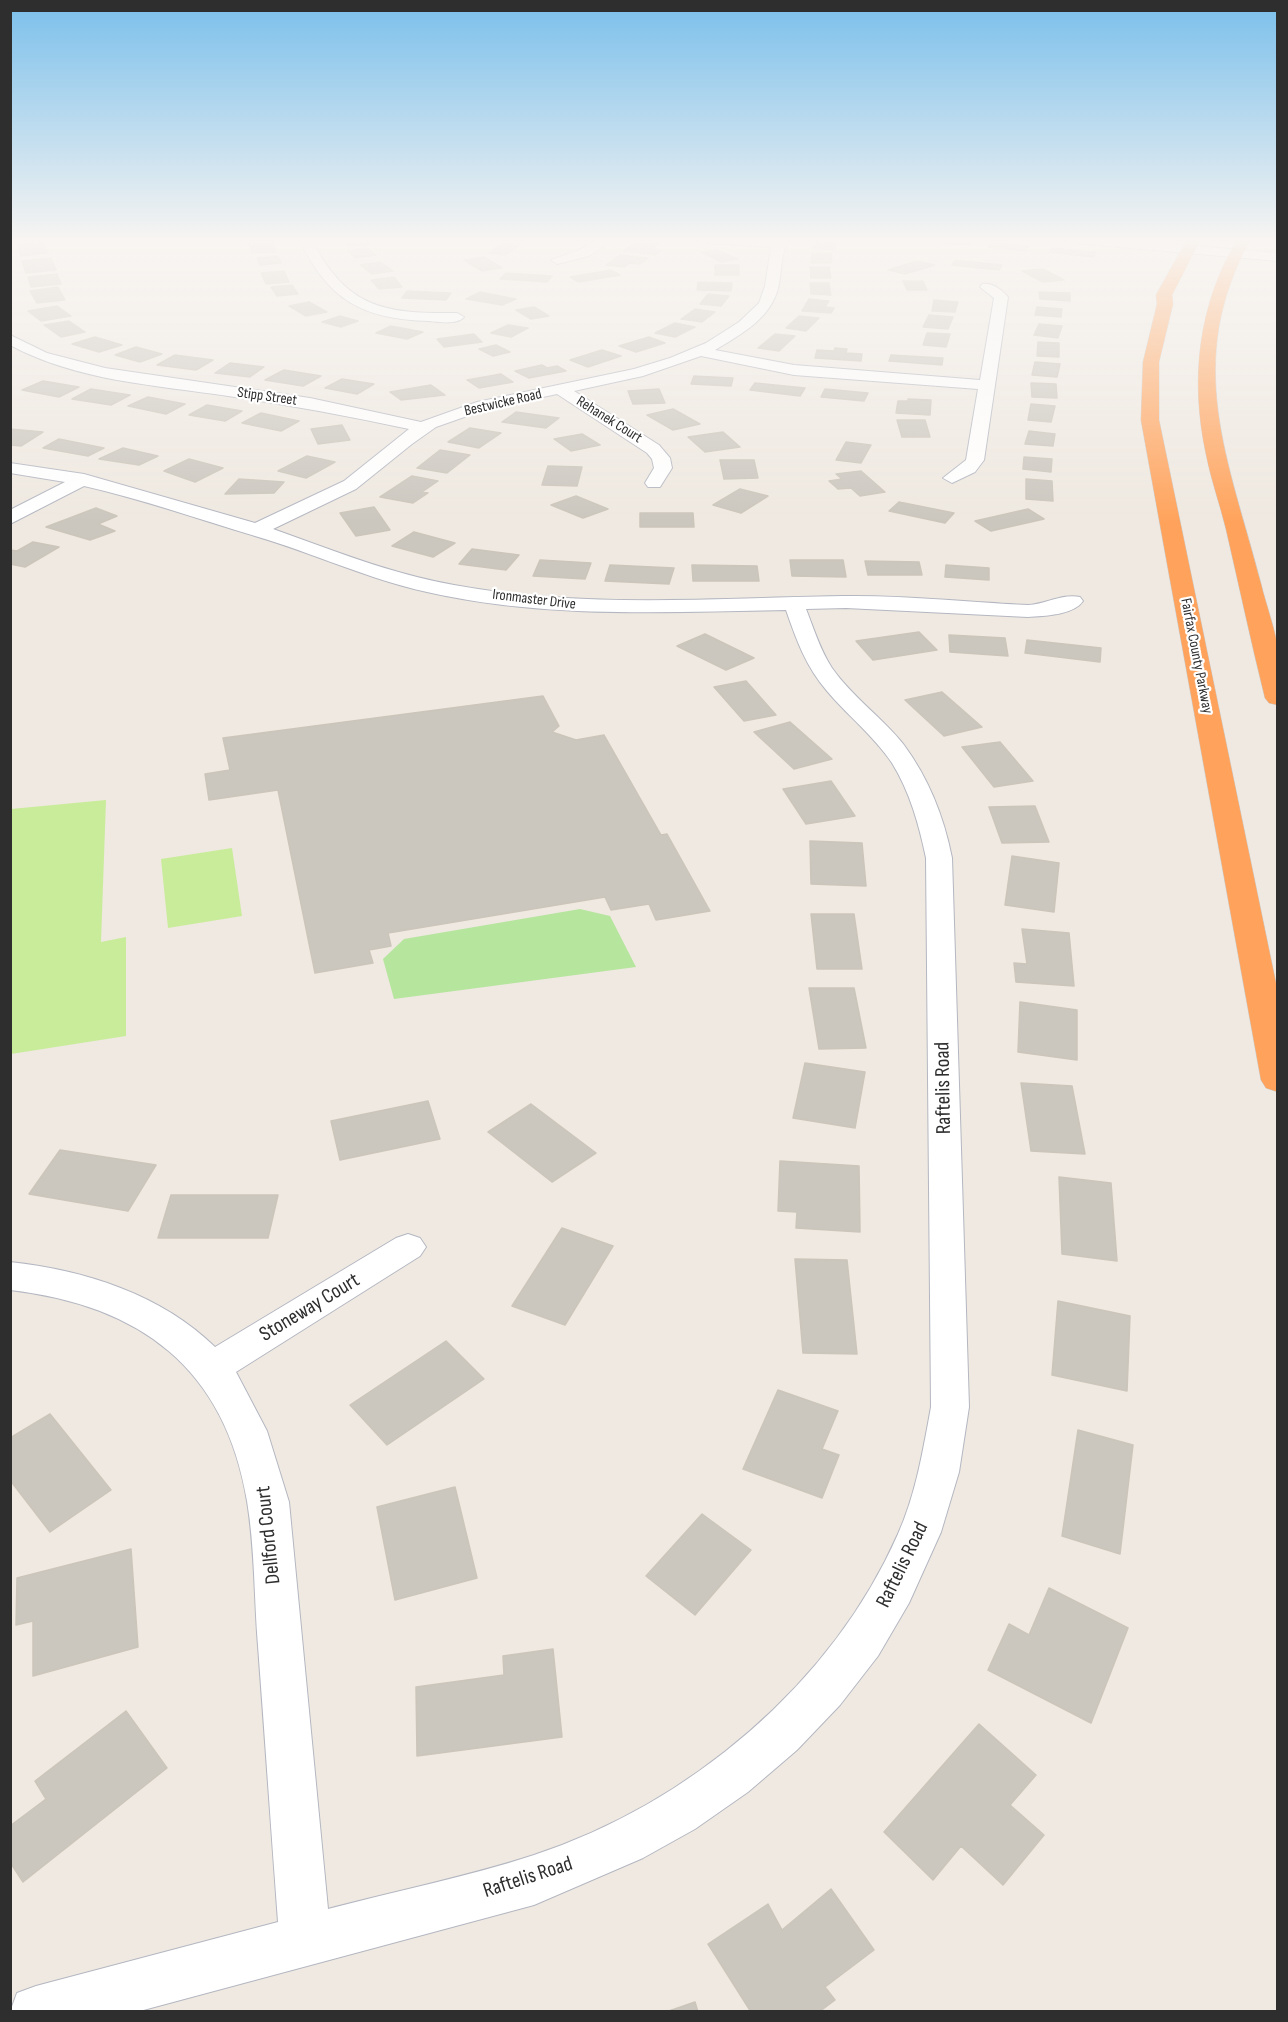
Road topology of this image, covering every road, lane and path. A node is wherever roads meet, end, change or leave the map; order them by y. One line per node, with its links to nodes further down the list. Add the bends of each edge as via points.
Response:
1 (731, 333): 6 (street, Bestwicke Road)
2 (995, 333): 7 (street)
3 (1158, 333): 19 (highway, Fairfax County Parkway, via 1151,362 1150,420)
4 (1209, 333): 18 (highway, via 1208,407 1214,453)
5 (10, 339): 9 (street, Stipp Street, via 42,356 93,370 310,403)
6 (700, 351): 7 (street, via 794,370); 8 (street, Bestwicke Road, via 637,372)
7 (986, 385): 11 (street, via 975,460 969,468)
8 (561, 390): 9 (street, Bestwicke Road, via 485,405); 13 (street, Rehanek Court, via 653,449 663,468)
9 (421, 428): 15 (street, Bestwicke Road, via 350,484)
10 (10, 468): 12 (street, Ironmaster Drive)
11 (951, 477)
12 (84, 479): 14 (street); 15 (street, Ironmaster Drive)
13 (654, 483)
14 (10, 518)
15 (255, 530): 17 (street, Ironmaster Drive, via 404,580 476,593 582,606)
16 (1073, 601): 17 (street, Ironmaster Drive, via 1047,610 1028,611 866,603)
17 (794, 604): 23 (street, Raftelis Road, via 825,673 894,749 910,773 925,805 939,858 950,1407 945,1453 916,1546 893,1593 854,1653 800,1716 746,1764 677,1813 608,1850 534,1880)
18 (1278, 698)
19 (1278, 1080)
20 (408, 1247): 22 (street, Stoneway Court)
21 (10, 1276): 22 (street, Dellford Court, via 65,1285 142,1314 163,1326)
22 (211, 1368): 23 (street, Dellford Court, via 241,1417 261,1468 268,1502)
23 (305, 1939): 24 (street, Raftelis Road)
24 (36, 2012)

